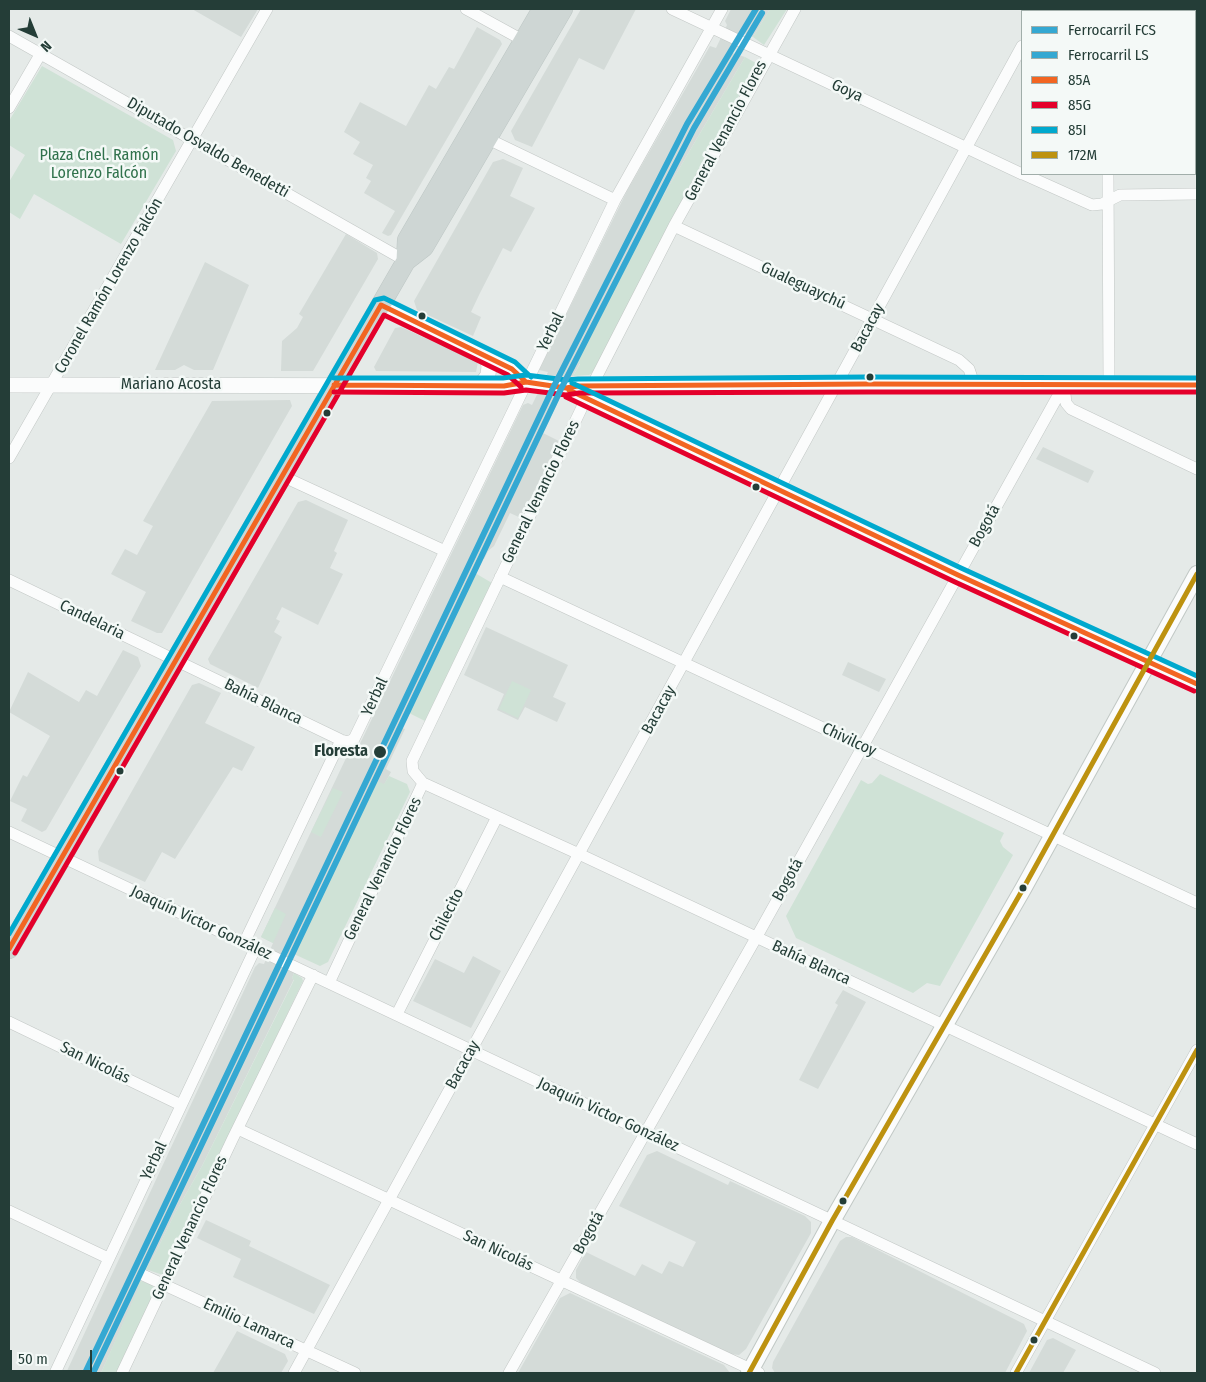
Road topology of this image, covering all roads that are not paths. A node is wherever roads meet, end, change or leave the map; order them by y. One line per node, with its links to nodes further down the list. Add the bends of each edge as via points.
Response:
1 (267, 9): 16 (street, Coronel Ramón Lorenzo Falcón)
2 (466, 9): 10 (street)
3 (542, 9): 10 (main road)
4 (563, 9): 10 (main road)
5 (672, 9): 8 (street, Goya)
6 (722, 9): 8 (street, Yerbal)
7 (794, 9): 13 (street, General Venancio Flores)
8 (711, 28): 13 (street, Goya); 22 (street, Yerbal)
9 (9, 36): 12 (street, Diputado Osvaldo Benedetti)
10 (531, 44): 15 (main road)
11 (1021, 48): 17 (street, Bacacay)
12 (41, 53): 14 (street); 16 (street, Diputado Osvaldo Benedetti)
13 (768, 55): 17 (street, Goya); 24 (street, General Venancio Flores)
14 (9, 108)
15 (479, 135): 22 (street); 25 (main road, via 407,240)
16 (194, 139): 25 (street, Diputado Osvaldo Benedetti); 32 (street, Coronel Ramón Lorenzo Falcón)
17 (967, 147): 18 (street, Goya); 27 (street, Bacacay)
18 (1021, 174)
19 (1024, 175): 23 (street, Goya, via 1084,203 1096,205)
20 (1108, 175): 23 (street)
21 (1197, 194): 23 (street, Goya, via 1120,194)
22 (615, 200): 29 (street, Yerbal)
23 (1108, 200): 36 (street)
24 (674, 226): 27 (street, Gualeguaychú); 40 (street, General Venancio Flores)
25 (406, 261): 26 (main road)
26 (381, 305): 28 (street); 33 (main road)
27 (872, 319): 30 (street, Gualeguaychú, via 959,360 969,369); 34 (street, Bacacay)
28 (486, 355): 29 (street, via 512,369); 38 (street, via 488,375)
29 (526, 382): 38 (street, Mariano Acosta); 40 (street); 46 (street, Yerbal)
30 (974, 384): 34 (street); 35 (street)
31 (9, 385): 32 (street, Mariano Acosta)
32 (51, 385): 33 (street, Mariano Acosta); 42 (street, Coronel Ramón Lorenzo Falcón)
33 (334, 385): 38 (street, Mariano Acosta); 44 (main road)
34 (837, 385): 39 (street); 45 (street, Bacacay)
35 (1064, 385): 36 (street); 43 (street, via 1066,403 1071,409); 48 (street, Bogotá)
36 (1109, 385): 37 (street)
37 (1197, 385)
38 (475, 386)
39 (624, 386): 40 (street); 41 (street, via 614,398)
40 (589, 393): 41 (street); 49 (street, General Venancio Flores)
41 (616, 414): 45 (street)
42 (9, 458)
43 (1197, 469)
44 (282, 476): 46 (street); 51 (main road)
45 (778, 490): 48 (street); 53 (street, Bacacay)
46 (445, 551): 55 (street, Yerbal, via 358,733)
47 (1197, 574): 52 (main road)
48 (958, 575): 52 (street); 56 (street, Bogotá)
49 (500, 577): 53 (street, Chivilcoy); 57 (street, General Venancio Flores, via 412,761 416,776)
50 (9, 580): 51 (street, Candelaria)
51 (176, 660): 55 (street, Bahía Blanca); 62 (main road)
52 (1148, 662): 54 (street); 60 (main road)
53 (684, 664): 56 (street, Chivilcoy); 61 (street, Bacacay)
54 (1197, 684)
55 (346, 741): 65 (street, Yerbal)
56 (862, 745): 60 (street, Chivilcoy); 64 (street, Bogotá)
57 (423, 784): 58 (street, Bahía Blanca); 69 (street, General Venancio Flores)
58 (497, 817): 61 (street, Bahía Blanca); 70 (street, Chilecito)
59 (9, 832): 62 (street, Joaquín Victor González)
60 (1052, 836): 63 (street, Chivilcoy); 72 (main road)
61 (580, 854): 64 (street, Bahía Blanca); 73 (street, Bacacay)
62 (62, 856): 65 (street, Joaquín Victor González); 67 (main road)
63 (1197, 903)
64 (756, 938): 72 (street, Bahía Blanca); 78 (street, Bogotá)
65 (244, 944): 66 (street, Joaquín Victor González)
66 (255, 949): 68 (street, Joaquín Victor González); 75 (street, Yerbal)
67 (9, 950)
68 (313, 975): 69 (street, Joaquín Victor González); 77 (street, General Venancio Flores)
69 (329, 983): 70 (street, Joaquín Victor González)
70 (397, 1014): 73 (street, Joaquín Victor González)
71 (9, 1022): 75 (street, San Nicolás)
72 (944, 1026): 76 (street, Bahía Blanca); 82 (main road)
73 (471, 1050): 78 (street, Joaquín Victor González); 80 (street, Bacacay)
74 (1197, 1050): 76 (street)
75 (181, 1104): 83 (street, Yerbal)
76 (1155, 1124): 79 (street, Bahía Blanca); 87 (street)
77 (238, 1129): 80 (street, San Nicolás); 86 (street, General Venancio Flores)
78 (645, 1133): 82 (street, Joaquín Victor González); 85 (street, Bogotá)
79 (1197, 1144)
80 (390, 1201): 85 (street, San Nicolás); 88 (street, Bacacay)
81 (9, 1212): 83 (street)
82 (832, 1221): 87 (street, Joaquín Victor González); 89 (main road)
83 (108, 1258): 90 (street, Yerbal)
84 (143, 1275): 86 (street, Emilio Lamarca)
85 (562, 1281): 89 (street, San Nicolás); 94 (street, Bogotá)
86 (163, 1284): 88 (street, Emilio Lamarca); 91 (street, General Venancio Flores)
87 (1044, 1321): 95 (street); 96 (street, Joaquín Victor González)
88 (307, 1351): 92 (street, Bacacay); 93 (street, Emilio Lamarca)
89 (753, 1372)
90 (55, 1373)
91 (122, 1373)
92 (294, 1373)
93 (354, 1373)
94 (510, 1373)
95 (1016, 1373)
96 (1155, 1373)

